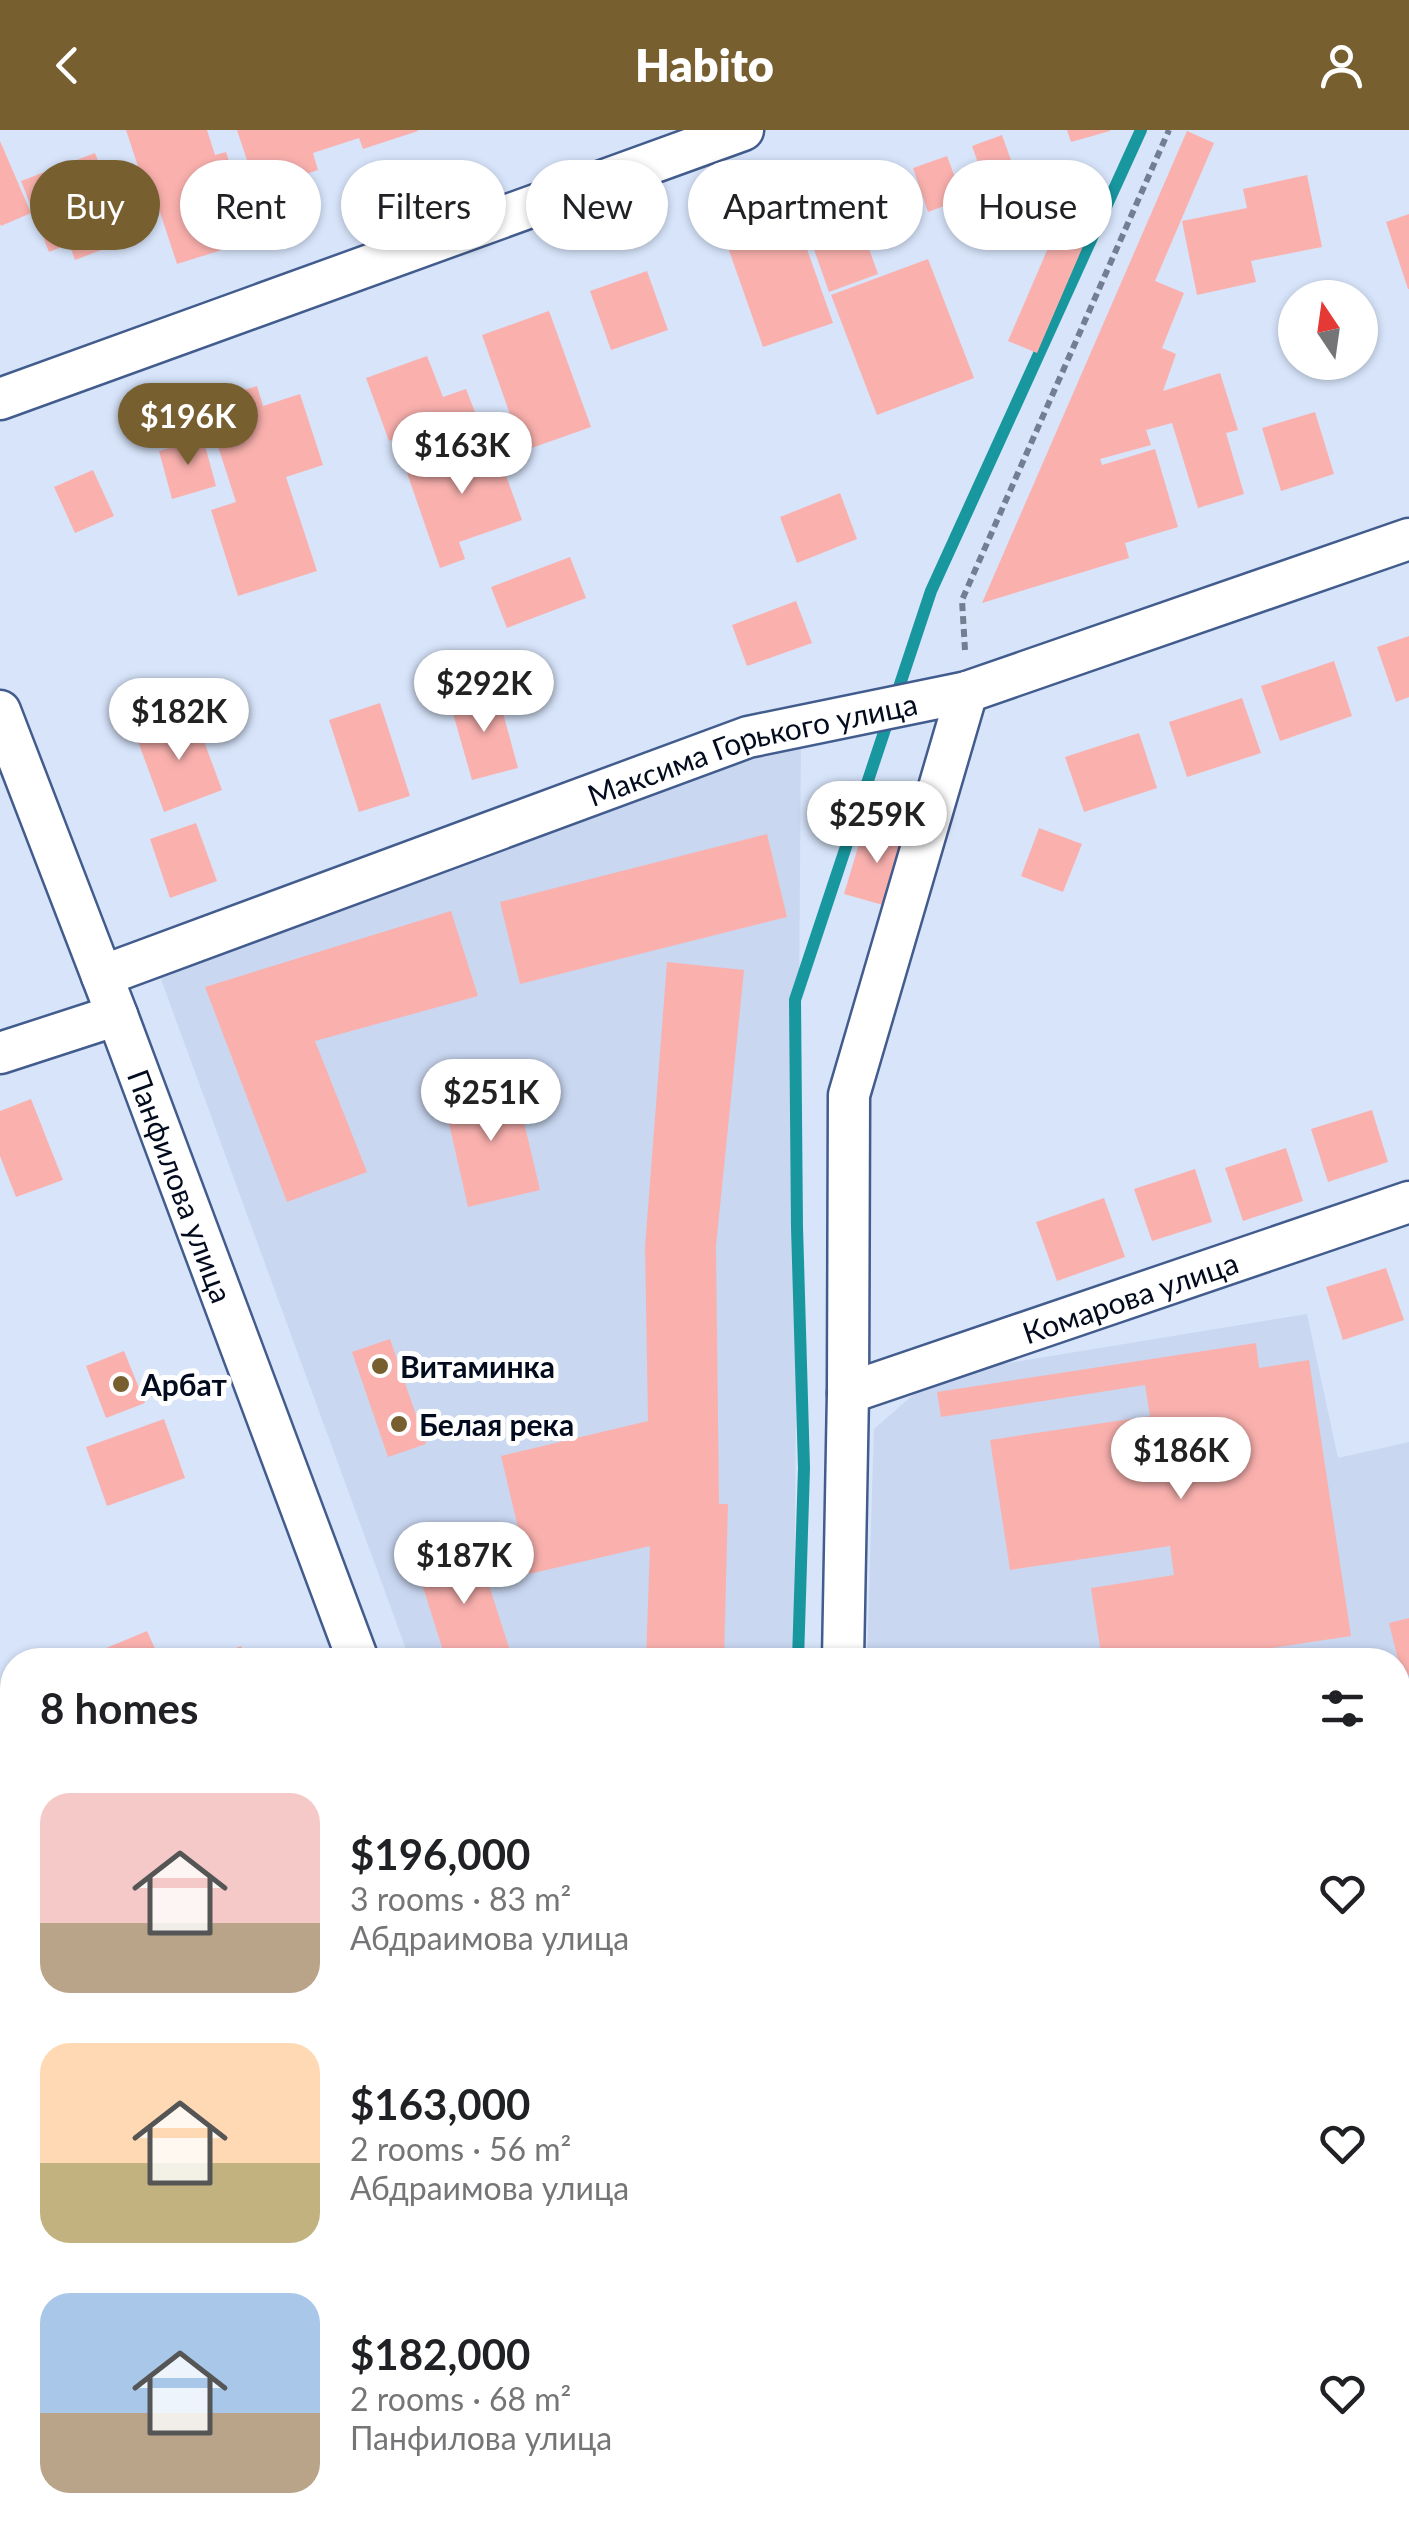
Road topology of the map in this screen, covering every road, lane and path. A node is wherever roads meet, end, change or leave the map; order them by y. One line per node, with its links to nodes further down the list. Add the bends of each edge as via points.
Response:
1 (743, 130): 3 (street)
2 (1170, 130): 5 (path, via 962,600)
3 (0, 399)
4 (1409, 539): 5 (street, Максима Горького улица)
5 (966, 692): 7 (street, Максима Горького улица, via 748,737); 11 (street, via 849,1095)
6 (0, 711): 7 (street, Панфилова улица)
7 (102, 976): 8 (street, Панфилова улица)
8 (117, 1015): 9 (street); 12 (street, Панфилова улица)
9 (0, 1053)
10 (1409, 1202): 11 (street, Комарова улица)
11 (848, 1393): 13 (street)
12 (354, 1648)
13 (842, 1648)

